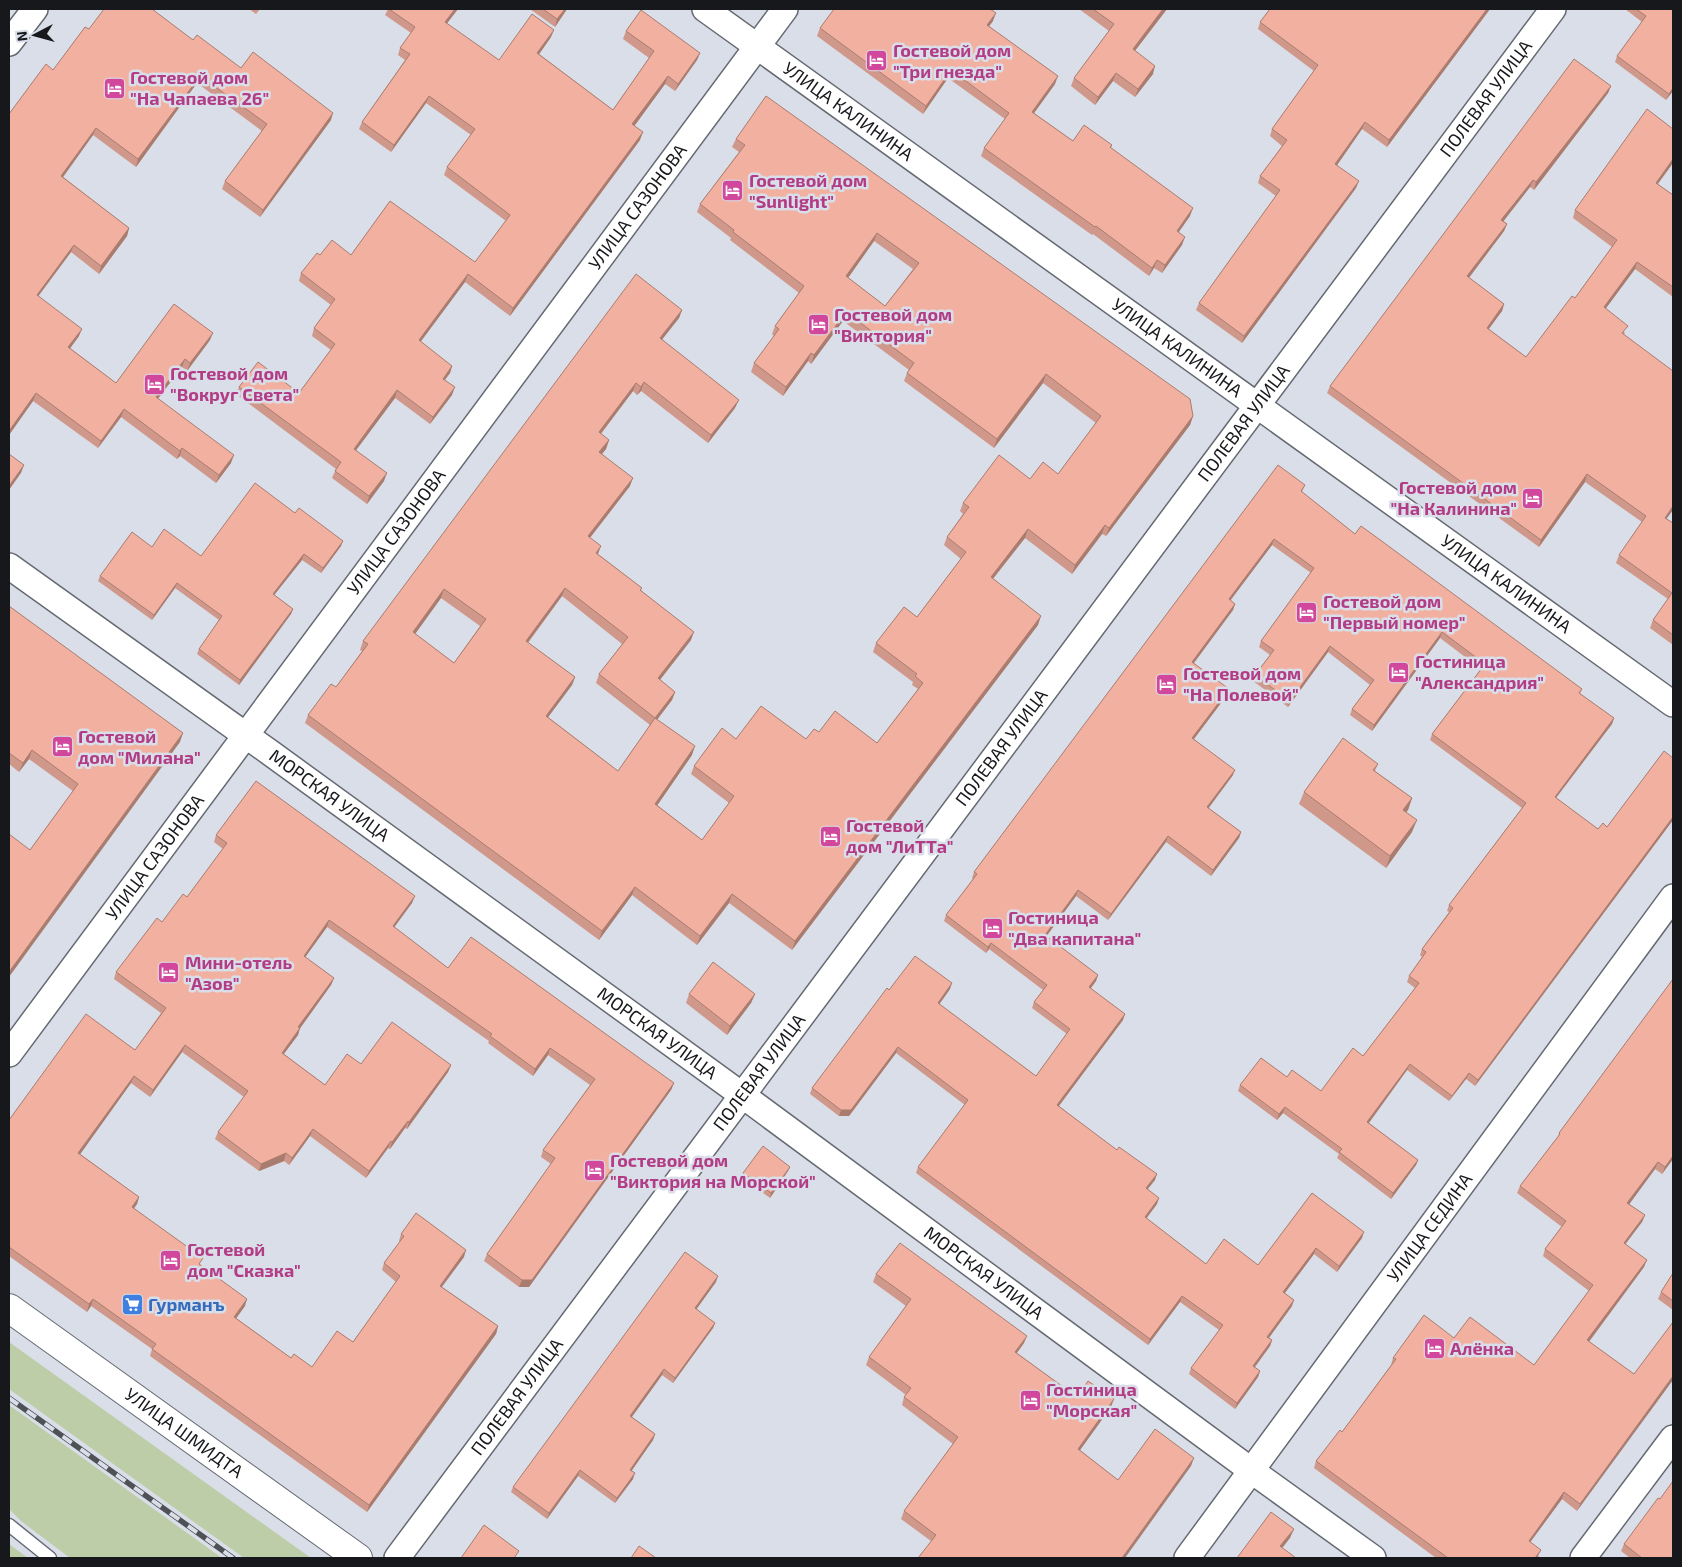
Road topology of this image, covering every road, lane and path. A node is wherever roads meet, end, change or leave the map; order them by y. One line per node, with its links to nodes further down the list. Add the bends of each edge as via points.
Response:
1 (35, 9): 5 (street)
2 (705, 9): 6 (street, УЛИЦА КАЛИНИНА)
3 (785, 9): 6 (street, УЛИЦА САЗОНОВА)
4 (1553, 9): 7 (street, ПОЛЕВАЯ УЛИЦА)
5 (9, 43)
6 (757, 46): 7 (street, УЛИЦА КАЛИНИНА); 10 (street, УЛИЦА САЗОНОВА)
7 (1257, 405): 9 (street, УЛИЦА КАЛИНИНА); 13 (street, ПОЛЕВАЯ УЛИЦА)
8 (9, 566): 10 (street, МОРСКАЯ УЛИЦА)
9 (1673, 704)
10 (245, 736): 12 (street, УЛИЦА САЗОНОВА); 13 (street, МОРСКАЯ УЛИЦА)
11 (1673, 897): 16 (street, УЛИЦА СЕДИНА)
12 (9, 1054)
13 (742, 1095): 16 (street, МОРСКАЯ УЛИЦА); 20 (street, ПОЛЕВАЯ УЛИЦА)
14 (9, 1308): 19 (street, УЛИЦА ШМИДТА)
15 (1673, 1438): 23 (street)
16 (1252, 1471): 21 (street, УЛИЦА СЕДИНА); 22 (street, МОРСКАЯ УЛИЦА)
17 (9, 1525): 18 (lane)
18 (50, 1558)
19 (358, 1558)
20 (397, 1558)
21 (1187, 1558)
22 (1373, 1558)
23 (1584, 1558)

